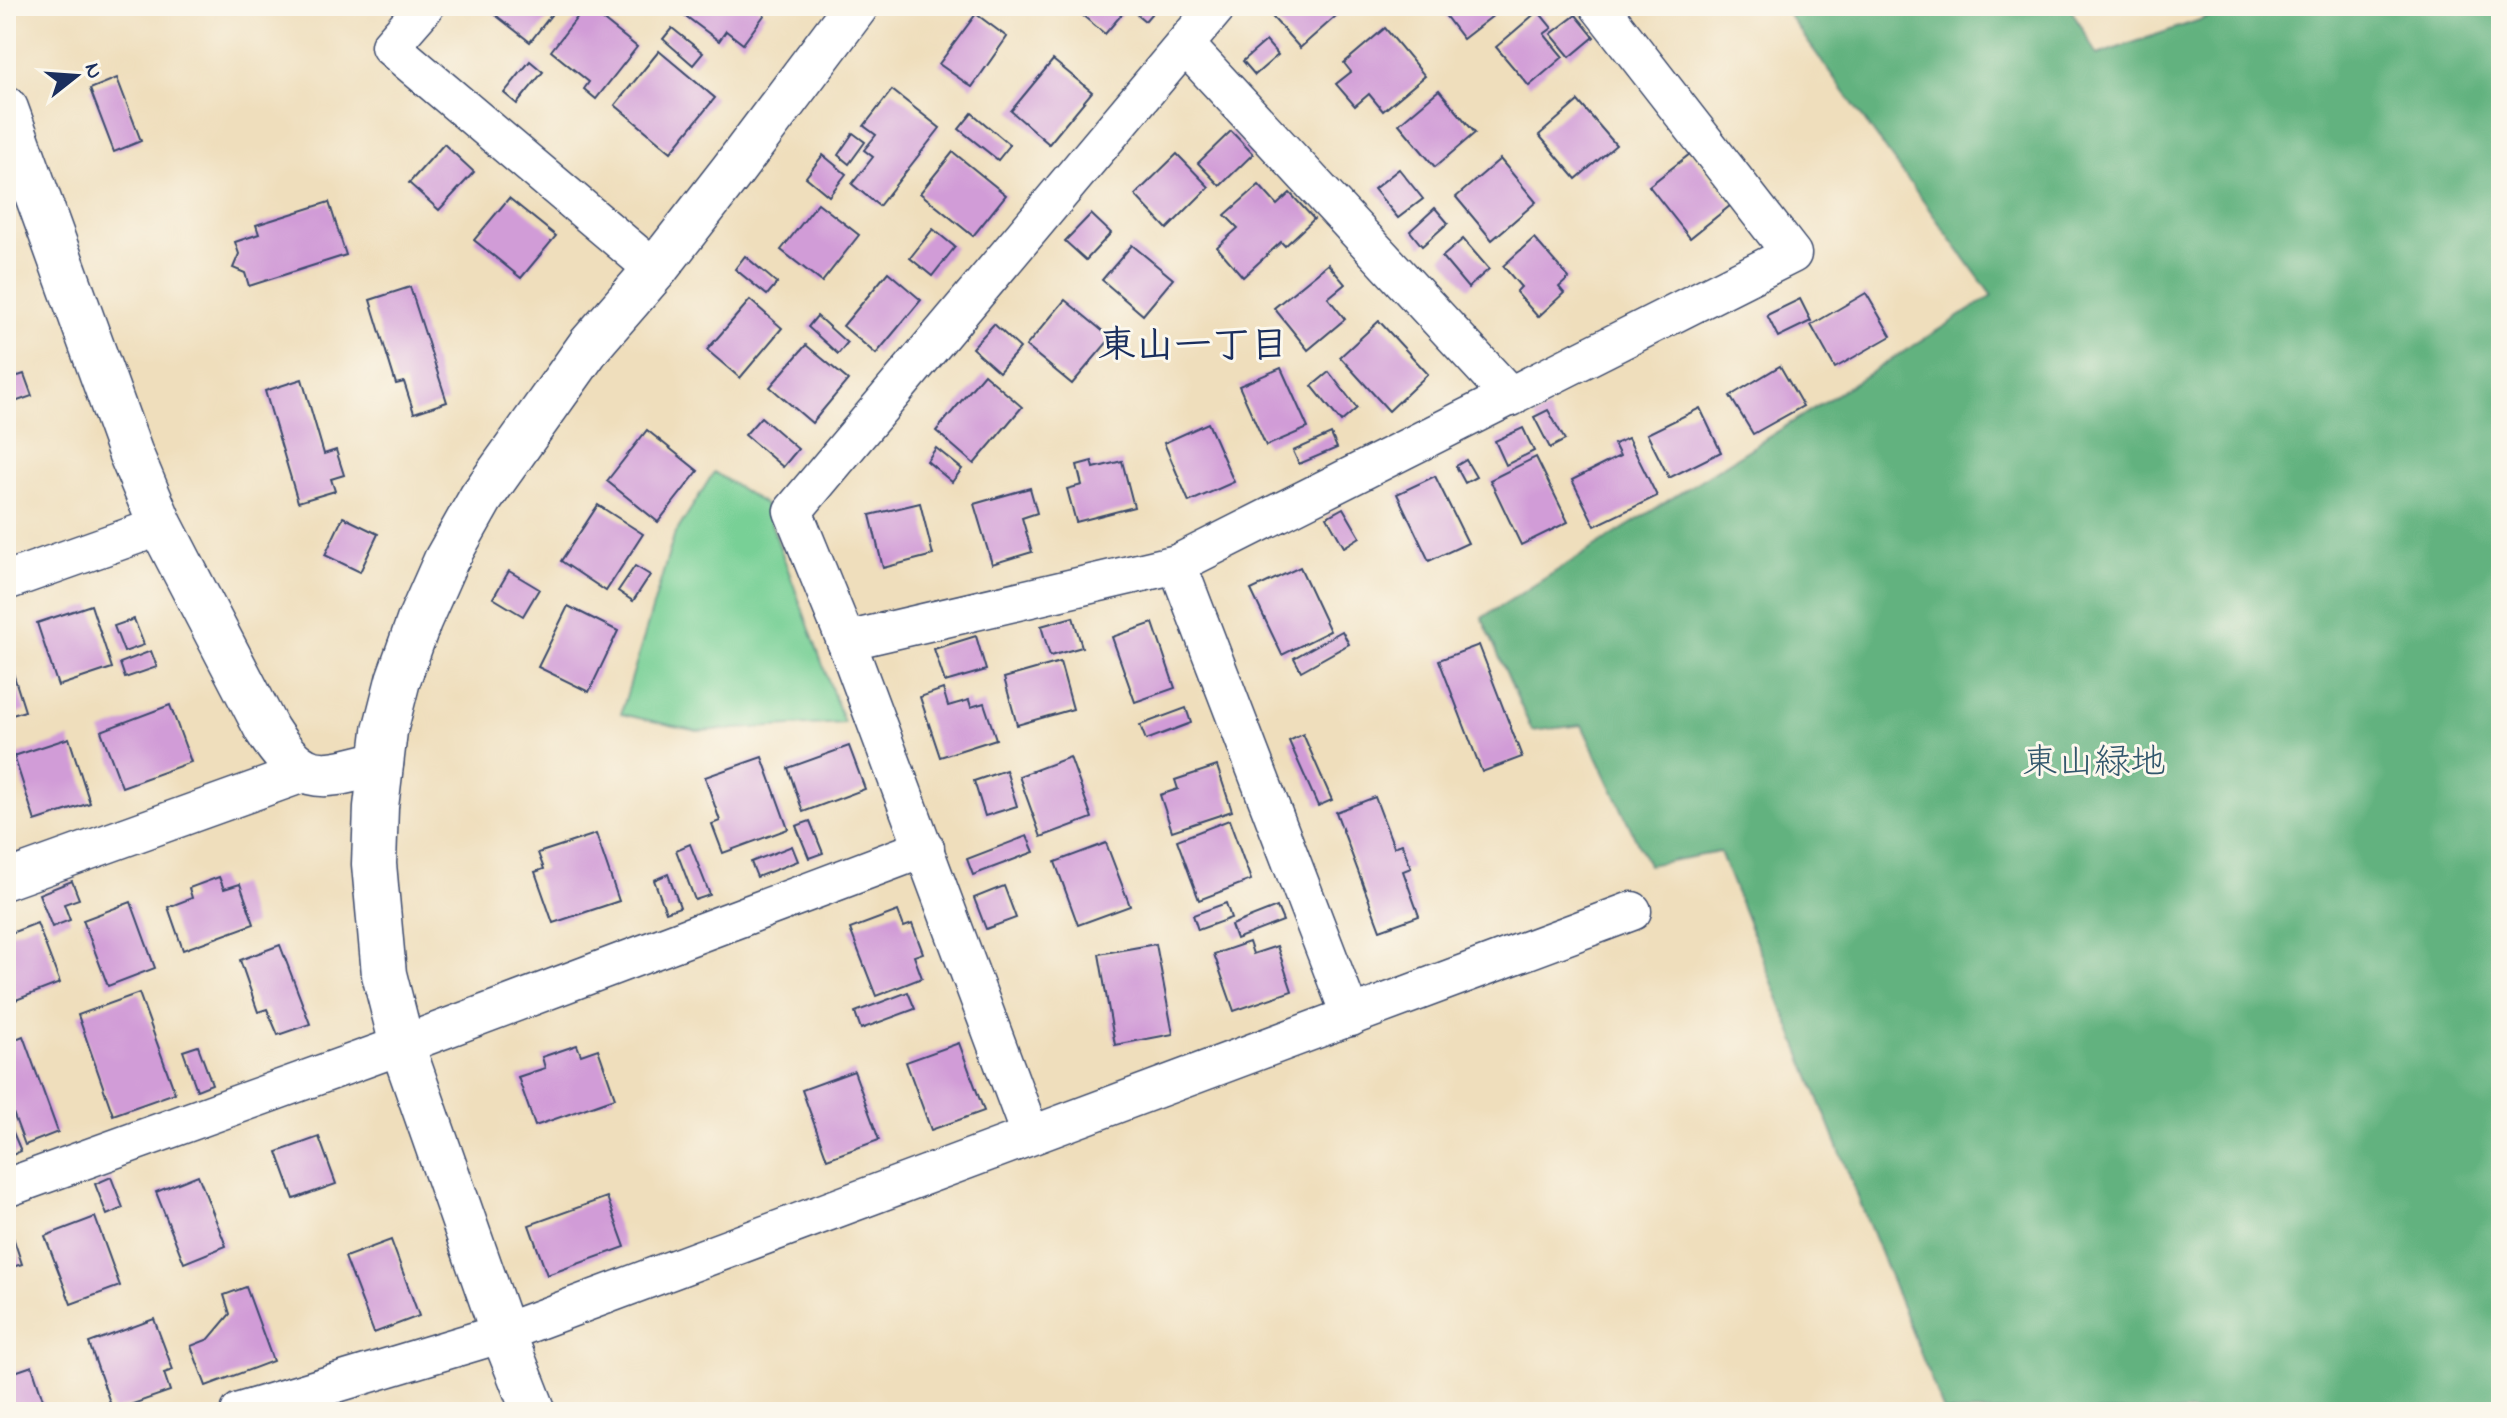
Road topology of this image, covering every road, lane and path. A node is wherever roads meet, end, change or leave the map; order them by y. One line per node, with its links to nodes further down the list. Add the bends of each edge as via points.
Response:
1 (425, 6): 7 (street, via 390,46)
2 (856, 6): 7 (street)
3 (1217, 6): 5 (street)
4 (1599, 6): 8 (street, via 1792,254)
5 (1185, 45): 8 (street); 12 (street, via 793,511)
6 (6, 109): 9 (street)
7 (655, 270): 13 (street, via 590,345 481,498 446,560 398,680)
8 (1511, 397): 10 (street)
9 (161, 526): 11 (street); 14 (street, via 267,730 283,755)
10 (1177, 564): 12 (street); 18 (street)
11 (6, 581)
12 (846, 641): 15 (street)
13 (381, 763): 14 (street, via 326,776); 19 (street, via 374,864 384,974)
14 (306, 772): 16 (street)
15 (925, 848): 19 (street); 20 (street)
16 (6, 880)
17 (1632, 911): 18 (street)
18 (1351, 1017): 20 (street)
19 (402, 1045): 21 (street); 22 (street)
20 (1030, 1134): 22 (street)
21 (6, 1188)
22 (503, 1333): 23 (street); 24 (street)
23 (240, 1412)
24 (534, 1412)

